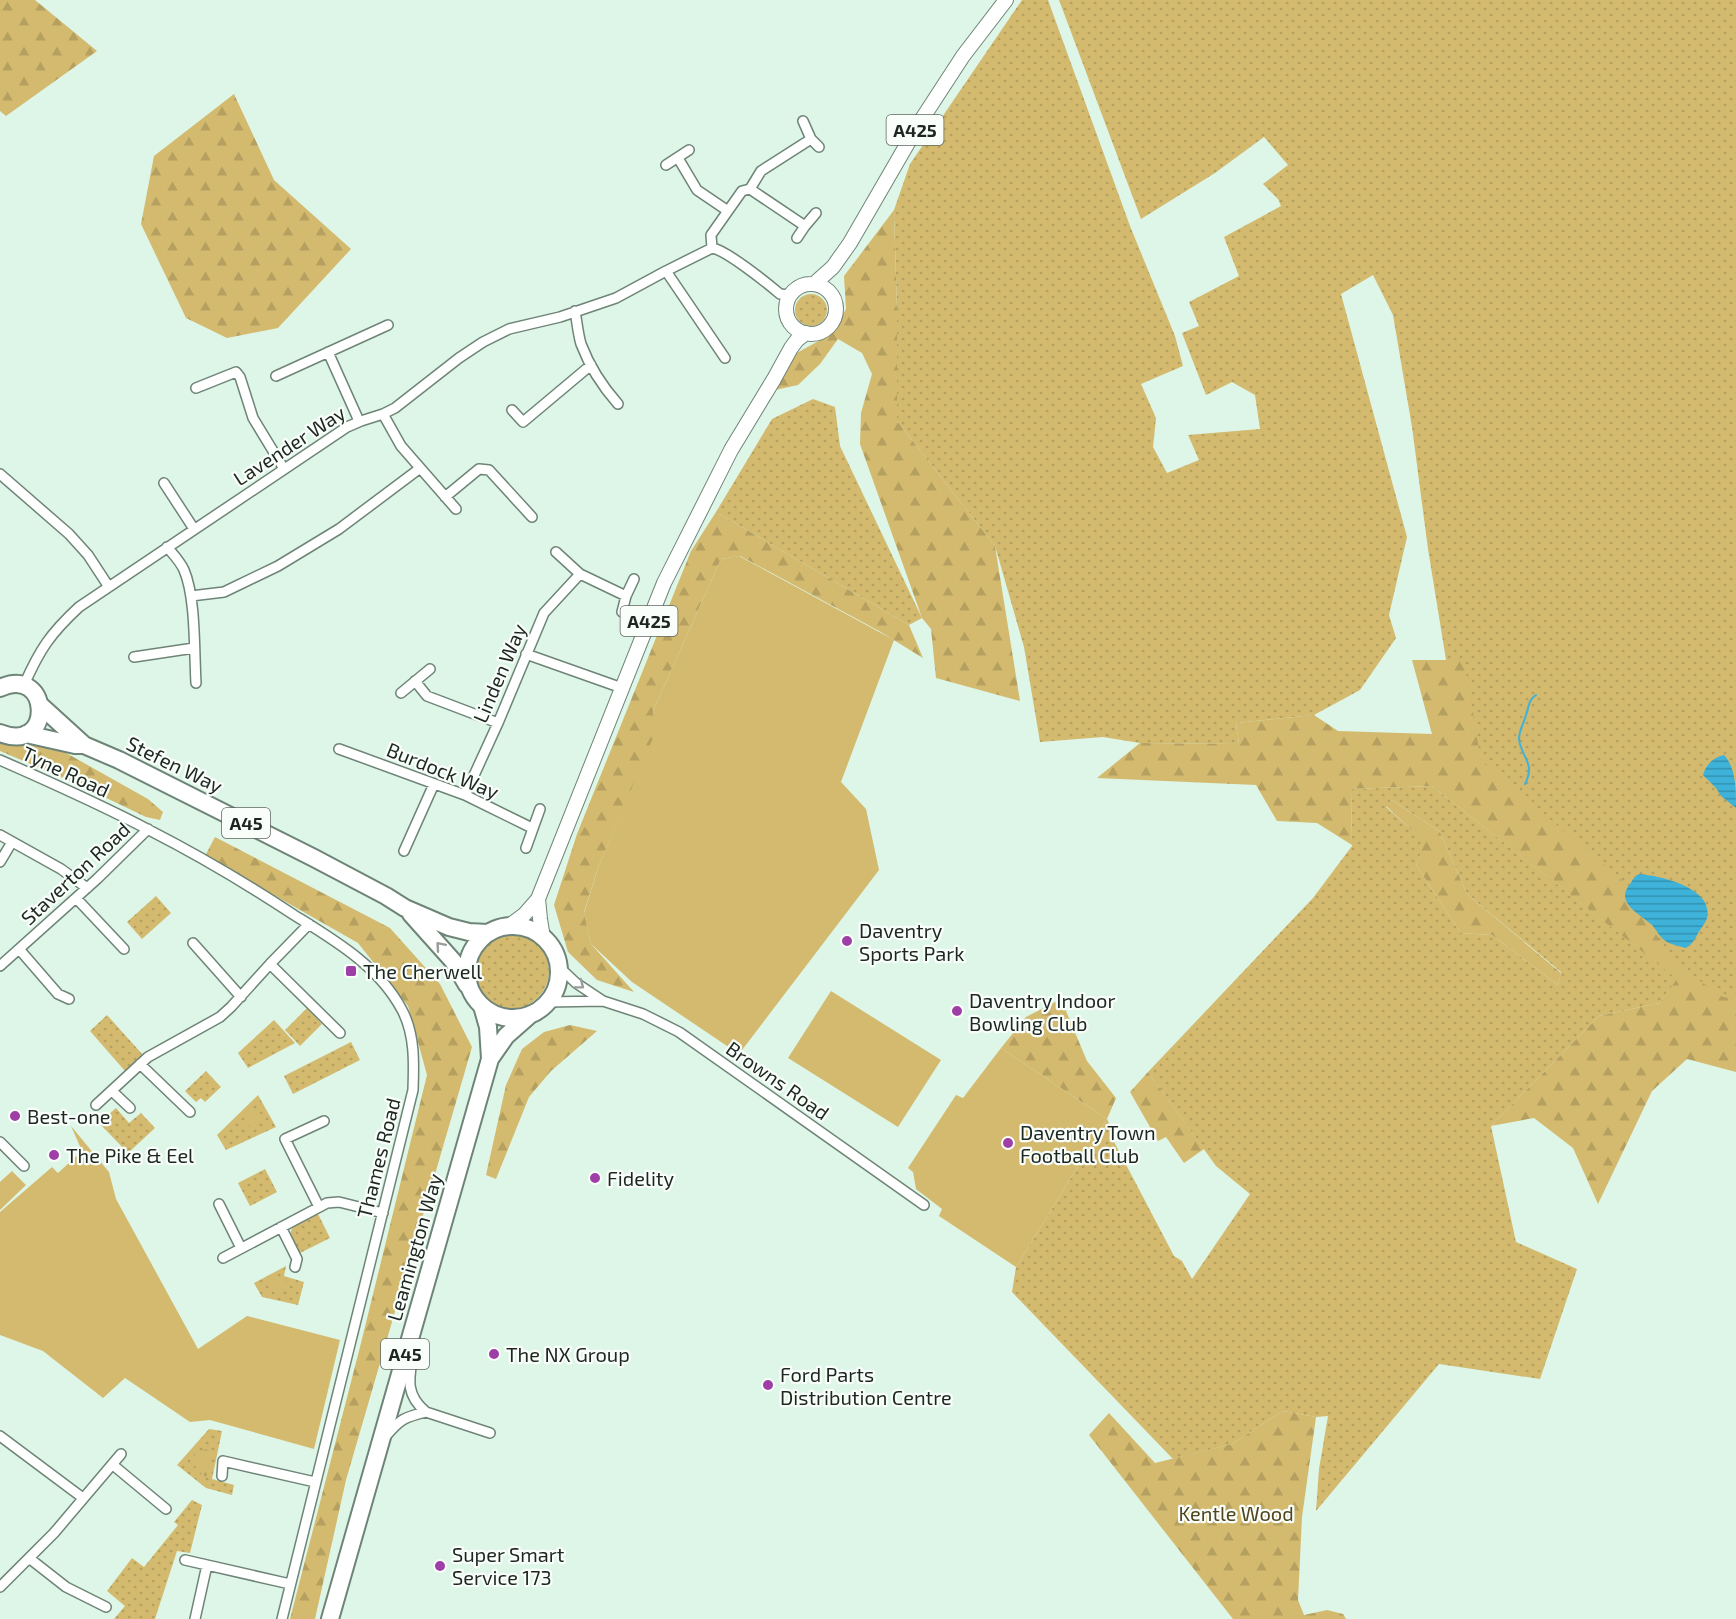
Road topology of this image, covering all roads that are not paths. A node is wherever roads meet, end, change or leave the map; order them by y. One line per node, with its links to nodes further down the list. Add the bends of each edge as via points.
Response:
1 (1006, 0): 12 (main road, A425, via 920,122)
2 (803, 121): 6 (street, via 815,143 761,171)
3 (689, 150): 4 (street)
4 (678, 158): 5 (street); 7 (street, via 697,190)
5 (666, 165)
6 (750, 189): 7 (street, via 742,192); 9 (street)
7 (728, 211): 11 (street, via 711,235)
8 (816, 213): 9 (street)
9 (805, 225): 10 (street)
10 (797, 238)
11 (712, 248): 13 (street, Lavender Way); 16 (street)
12 (833, 267): 14 (main road, A425); 15 (main road, A425)
13 (666, 271): 17 (street, Lavender Way, via 616,298); 23 (street, via 723,346)
14 (814, 284): 15 (main road); 16 (main road, via 798,287)
15 (829, 292): 20 (main road, via 835,302 834,319 822,331)
16 (784, 297): 19 (main road)
17 (575, 311): 24 (street, via 580,342); 29 (street, Lavender Way, via 508,329 483,342)
18 (388, 325): 22 (street)
19 (792, 326): 20 (main road); 21 (main road, A425)
20 (806, 333): 21 (main road, A425)
21 (791, 348): 55 (main road, A425, via 731,450 669,573)
22 (328, 352): 25 (street); 30 (street)
23 (726, 358)
24 (591, 365): 27 (street); 28 (street, via 523,422)
25 (276, 376)
26 (196, 388): 32 (street, via 236,372 253,418)
27 (618, 404)
28 (512, 410)
29 (383, 414): 30 (street, Lavender Way); 31 (street)
30 (359, 421): 32 (street, Lavender Way)
31 (419, 468): 35 (street); 44 (street, via 339,529 278,566 224,592)
32 (284, 469): 38 (street, Lavender Way)
33 (0, 474): 43 (street, via 69,534)
34 (164, 483): 38 (street)
35 (445, 497): 36 (street); 37 (street, via 479,470 489,470)
36 (456, 509)
37 (532, 517)
38 (195, 529): 39 (street, Lavender Way)
39 (167, 547): 43 (street, Lavender Way); 44 (street, via 184,570)
40 (556, 552): 41 (street)
41 (580, 574): 45 (street); 48 (street, Linden Way, via 544,613)
42 (634, 579): 45 (street)
43 (109, 587): 53 (street, Lavender Way, via 79,607 50,637)
44 (191, 596): 47 (street)
45 (626, 596): 46 (street)
46 (622, 612)
47 (194, 648): 49 (street); 52 (street)
48 (526, 654): 55 (street); 58 (street, Linden Way)
49 (134, 657)
50 (430, 669): 51 (street)
51 (415, 681): 56 (street); 58 (street, via 427,696)
52 (196, 683)
53 (24, 685): 54 (highway, via 7,684); 57 (highway, Stefen Way, via 32,690)
54 (0, 688)
55 (622, 688): 76 (main road, A425)
56 (401, 693)
57 (40, 705): 60 (highway, via 38,722); 61 (highway, Stefen Way / A45)
58 (498, 723): 65 (street, Linden Way)
59 (0, 733): 60 (highway, Stefen Way, via 17,737)
60 (26, 734): 61 (highway, Stefen Way / A45)
61 (84, 745): 77 (highway, Stefen Way / A45, via 188,794)
62 (339, 749): 64 (street, Burdock Way)
63 (0, 760): 68 (street, Tyne Road)
64 (434, 784): 65 (street, Burdock Way); 72 (street)
65 (465, 795): 67 (street, Burdock Way)
66 (540, 809): 67 (street)
67 (532, 828): 71 (street)
68 (148, 829): 74 (street, Staverton Road); 78 (street, Thames Road)
69 (0, 835): 70 (street)
70 (12, 842): 73 (street); 74 (street)
71 (526, 848)
72 (404, 851)
73 (0, 862)
74 (87, 888): 75 (street, Staverton Road)
75 (76, 898): 83 (street, Staverton Road); 84 (street)
76 (538, 899): 79 (main road); 81 (main road)
77 (405, 908): 80 (highway, A45, via 449,927); 88 (highway, A45, one-way to 77, via 453,961)
78 (309, 924): 85 (street); 108 (street, Thames Road, via 358,958 380,979 403,1011 412,1042 413,1090)
79 (509, 926): 80 (highway); 81 (highway, via 527,928)
80 (488, 933): 88 (highway, via 477,943 468,961)
81 (543, 938): 87 (highway, via 552,947)
82 (193, 943): 89 (street)
83 (19, 949): 86 (street, Staverton Road); 90 (street, via 58,994)
84 (124, 949)
85 (270, 964): 89 (street); 95 (street)
86 (0, 966)
87 (558, 966): 91 (street, Browns Road, one-way to 91); 92 (highway, via 556,988)
88 (470, 988): 93 (highway)
89 (241, 997): 97 (street, via 220,1017)
90 (69, 999)
91 (603, 1001): 92 (street, Browns Road); 106 (street, Browns Road, via 643,1014 679,1032)
92 (548, 1002): 94 (highway)
93 (482, 1006): 94 (highway, via 504,1017); 96 (highway, Leamington Way / A45)
94 (531, 1014): 96 (highway, Leamington Way / A45, via 506,1036)
95 (340, 1034)
96 (490, 1059): 113 (highway, Leamington Way / A45)
97 (140, 1064): 98 (street); 101 (street)
98 (112, 1091): 99 (street); 100 (street)
99 (96, 1105)
100 (130, 1108)
101 (190, 1112)
102 (324, 1121): 107 (street, via 285,1139)
103 (0, 1142): 104 (street)
104 (24, 1166)
105 (219, 1204): 110 (street)
106 (924, 1205)
107 (319, 1207): 108 (street, via 339,1202); 109 (street)
108 (383, 1213): 121 (street, Thames Road)
109 (281, 1227): 110 (street); 112 (street, via 297,1259)
110 (241, 1248): 111 (street)
111 (223, 1258)
112 (295, 1267)
113 (415, 1320): 114 (street, via 410,1392); 117 (highway, Leamington Way / A45)
114 (426, 1412): 115 (street); 117 (street, via 398,1422)
115 (490, 1433)
116 (0, 1436): 122 (street)
117 (379, 1445): 132 (highway, Leamington Way / A45)
118 (122, 1454): 119 (street)
119 (113, 1465): 122 (street); 123 (street)
120 (222, 1476): 121 (street, via 223,1461)
121 (315, 1482): 127 (street, Thames Road)
122 (83, 1498): 124 (street)
123 (166, 1509)
124 (29, 1558): 128 (street); 129 (street, via 66,1587)
125 (185, 1560): 126 (street)
126 (207, 1565): 127 (street); 130 (street)
127 (290, 1584): 131 (street, Thames Road)
128 (0, 1587)
129 (106, 1607)
130 (195, 1619)
131 (282, 1619)
132 (330, 1619)

